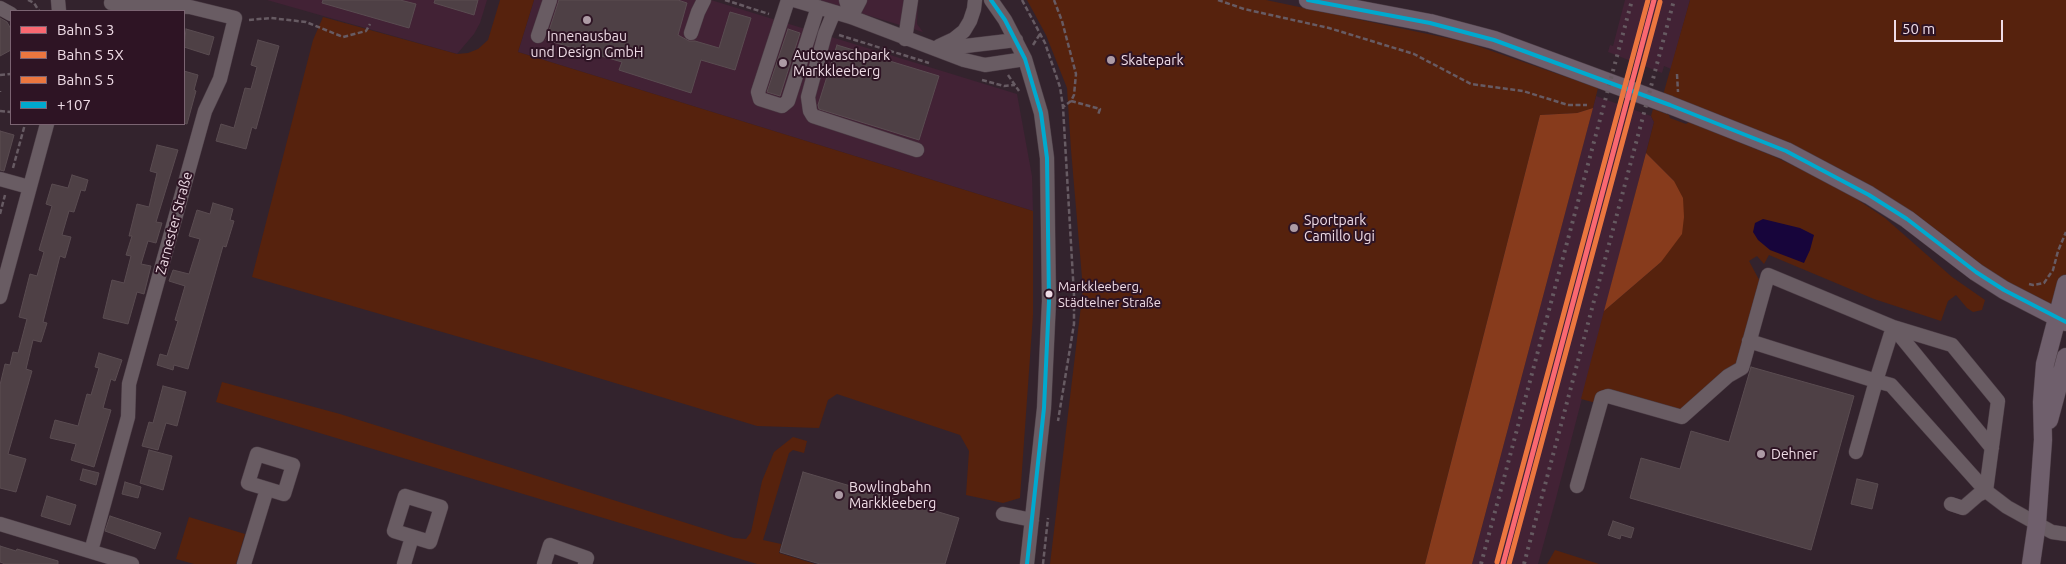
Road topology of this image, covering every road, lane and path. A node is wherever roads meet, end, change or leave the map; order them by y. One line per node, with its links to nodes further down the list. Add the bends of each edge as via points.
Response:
1 (28, 0): 18 (path)
2 (550, 0): 27 (street)
3 (704, 0): 25 (street)
4 (725, 0): 22 (path)
5 (788, 0): 22 (street)
6 (794, 0): 17 (street)
7 (846, 0): 20 (street)
8 (860, 0): 20 (street)
9 (911, 0): 28 (street)
10 (975, 0): 30 (street, via 964,31)
11 (1022, 0): 26 (path)
12 (1054, 0): 39 (path, via 1074,62 1076,83)
13 (1218, 0): 40 (path, via 1414,54 1471,84 1523,91 1568,105)
14 (1308, 0): 51 (main road, via 1430,23 1494,40 1786,151 1869,195 2004,290)
15 (993, 1): 29 (street)
16 (111, 5): 21 (street, via 190,7)
17 (818, 7): 19 (street); 22 (street, via 788,100 782,106 760,99 758,92)
18 (38, 10)
19 (834, 12): 20 (street); 24 (street)
20 (851, 17): 28 (street)
21 (235, 18): 23 (path, via 306,22 343,37 366,31); 69 (street, Zarnester Straße, via 220,79 205,111 130,384 128,417)
22 (782, 18)
23 (370, 24)
24 (826, 32): 32 (path); 44 (street, via 808,97 813,116)
25 (691, 33)
26 (1040, 34)
27 (538, 36)
28 (905, 39): 30 (street)
29 (1016, 40): 30 (street); 31 (street)
30 (934, 49): 33 (street, via 985,65)
31 (1025, 59): 33 (street); 64 (street, via 1041,113 1048,182 1044,398)
32 (929, 63)
33 (1001, 64): 36 (path)
34 (1677, 74): 38 (path)
35 (976, 78): 36 (path, via 1004,86)
36 (1015, 85): 37 (path)
37 (1019, 92)
38 (1678, 93)
39 (1071, 101): 41 (path); 42 (path, via 1100,109)
40 (1587, 105)
41 (1064, 108)
42 (1098, 115)
43 (47, 125): 46 (street)
44 (918, 150)
45 (0, 179): 46 (street)
46 (29, 187): 50 (street)
47 (2066, 232): 49 (path, via 2053,270 2044,283)
48 (2066, 284): 51 (main road)
49 (2033, 285)
50 (1, 290)
51 (2061, 320): 56 (main road, via 2045,364)
52 (1893, 327): 53 (street, via 1768,275); 55 (street); 57 (street); 57 (street, via 1952,345 1958,352 1998,401)
53 (1749, 341): 55 (street); 59 (street, via 1742,368 1728,376 1682,417 1608,396 1602,398)
54 (2066, 357): 56 (main road)
55 (1876, 381): 58 (street); 61 (street, via 1891,385)
56 (2043, 440): 65 (main road)
57 (1992, 448): 61 (street)
58 (1856, 452)
59 (1577, 486)
60 (267, 489): 71 (street)
61 (1986, 491): 62 (street, via 1963,508); 65 (street)
62 (1951, 504)
63 (1002, 514): 64 (street)
64 (1032, 520): 75 (street)
65 (2037, 523): 67 (street, via 2052,532); 76 (main road)
66 (0, 524): 69 (street)
67 (2066, 534)
68 (412, 537): 72 (street)
69 (91, 551): 70 (street)
70 (132, 564)
71 (244, 564)
72 (404, 564)
73 (544, 564): 74 (street, via 550,545 587,558)
74 (585, 564)
75 (1027, 564)
76 (2031, 564)

